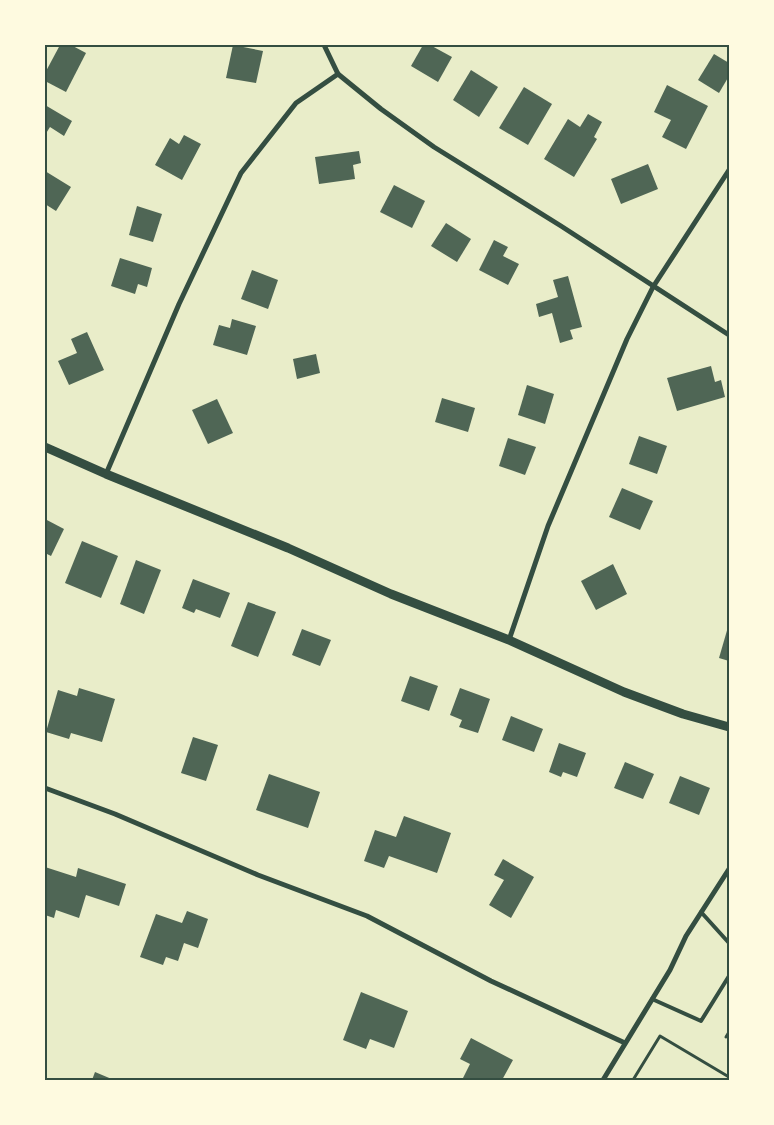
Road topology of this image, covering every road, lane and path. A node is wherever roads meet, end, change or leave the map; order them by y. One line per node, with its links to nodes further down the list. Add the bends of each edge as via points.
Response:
1 (324, 45): 2 (street)
2 (338, 74): 4 (street, via 434,147); 7 (street, via 296,103 241,173 179,304)
3 (729, 170): 4 (street)
4 (653, 287): 5 (street); 8 (street, via 627,338 548,526)
5 (729, 335)
6 (45, 447): 7 (street)
7 (106, 474): 8 (street)
8 (508, 640): 9 (street, via 624,692)
9 (729, 727)
10 (45, 788): 18 (street, via 115,814 258,876 368,916 491,982)
11 (729, 869): 12 (street)
12 (701, 912): 13 (lane); 15 (street)
13 (729, 944)
14 (729, 976): 15 (lane, via 701,1022)
15 (652, 999): 18 (street)
16 (729, 1032): 17 (path)
17 (726, 1037)
18 (625, 1043): 20 (street)
19 (729, 1077): 21 (path, via 660,1036)
20 (603, 1080)
21 (633, 1080)

